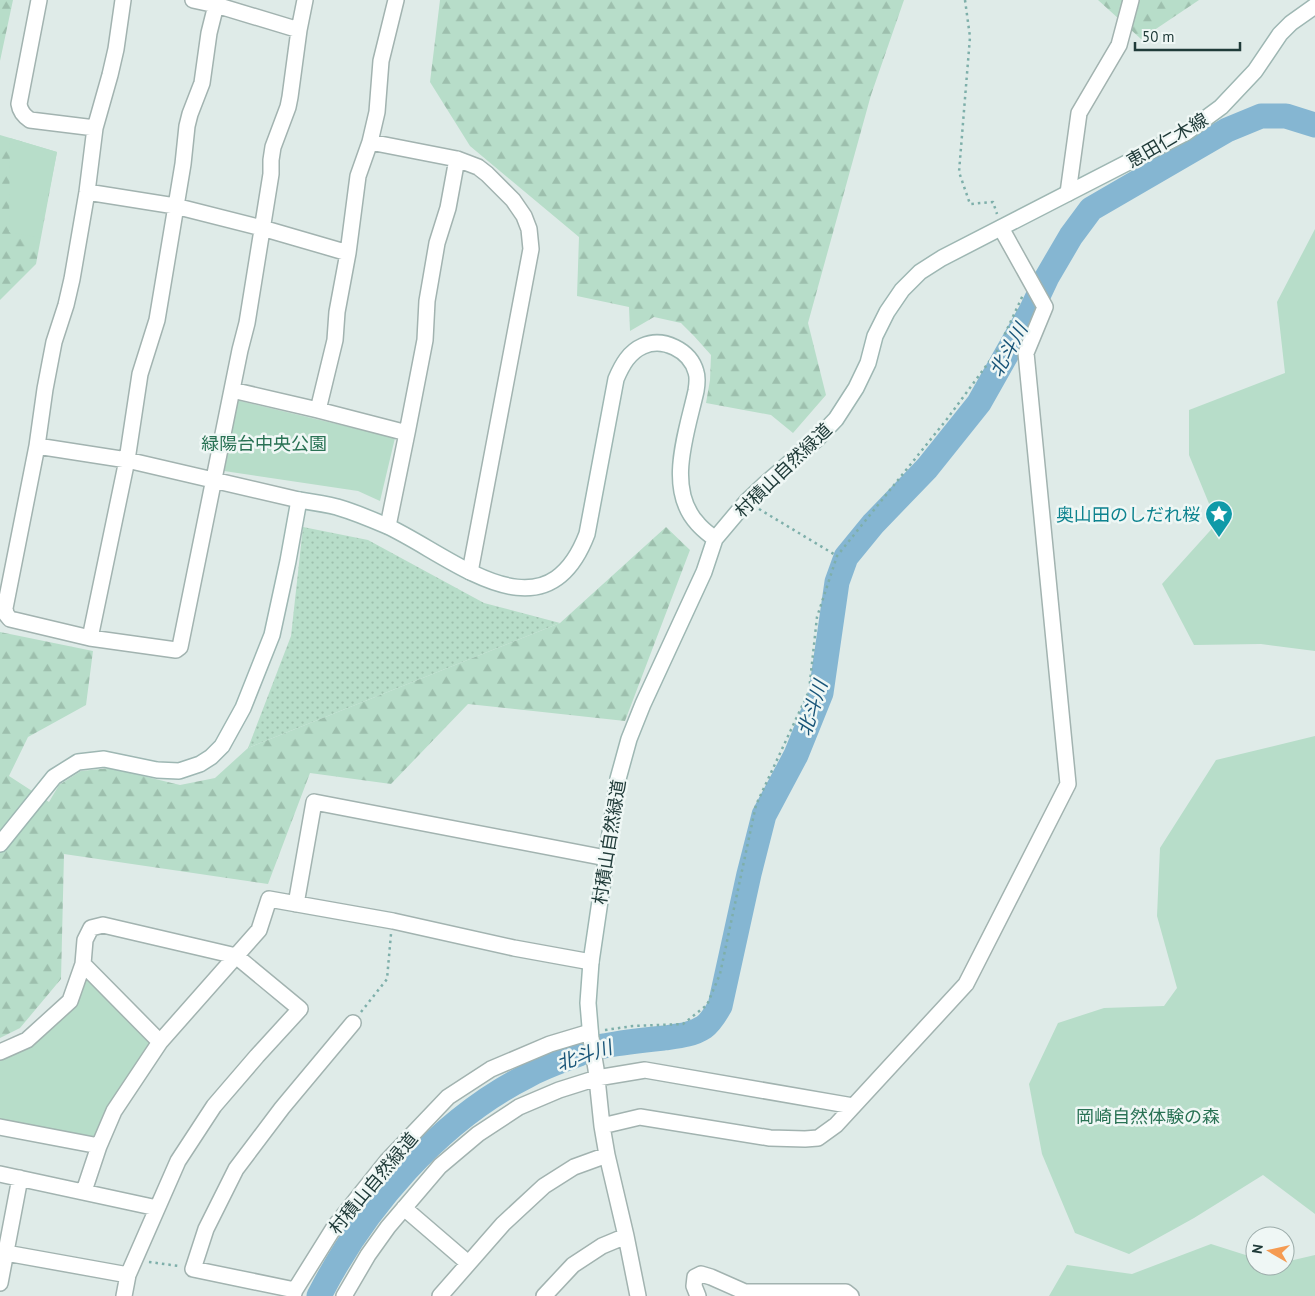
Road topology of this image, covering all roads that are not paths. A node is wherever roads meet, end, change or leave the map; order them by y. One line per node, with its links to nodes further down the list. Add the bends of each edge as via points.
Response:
1 (39, 0): 10 (street, via 20,108 30,120)
2 (123, 0): 10 (street, via 116,50)
3 (193, 0): 7 (street)
4 (305, 0): 9 (street)
5 (396, 0): 11 (street, via 380,61 377,112)
6 (1130, 0): 14 (street, via 1119,45 1079,113)
7 (216, 5): 9 (street); 15 (street, via 202,83 187,126)
8 (1315, 6): 14 (street, 恵田仁木線, via 1290,23 1255,71 1221,107 1187,132)
9 (299, 30): 16 (street, via 288,108 271,160)
10 (95, 128): 13 (street)
11 (370, 142): 12 (street); 18 (street, via 358,176)
12 (457, 159): 21 (street, via 432,270 424,340); 28 (street, via 478,167 513,200 529,229 531,249)
13 (87, 192): 15 (street); 22 (street, via 72,279 54,342)
14 (1068, 193): 17 (street, 村積山自然緑道)
15 (175, 206): 16 (street); 23 (street, via 157,320 140,374)
16 (262, 228): 18 (street); 19 (street, via 247,323)
17 (1001, 228): 27 (street, 村積山自然緑道, via 942,258 920,272 902,290 886,312 868,363 836,419 747,501); 41 (street, via 1045,307 1026,353 1068,784 966,984)
18 (348, 253): 20 (street, via 335,340)
19 (232, 390): 20 (street); 24 (street)
20 (318, 410): 21 (street)
21 (407, 434): 26 (street)
22 (37, 446): 23 (street); 29 (street, via 6,614 10,619)
23 (127, 460): 24 (street); 29 (street)
24 (214, 481): 25 (street); 29 (street, via 180,647 176,650)
25 (299, 500): 26 (street, via 336,507); 30 (street, via 272,635 243,708 222,746 200,764 179,771 104,759 78,762 54,777)
26 (388, 526): 28 (street)
27 (715, 539): 28 (street, via 691,516 681,489 682,451 696,391 696,371 682,351 652,343 632,354 616,378 589,526 572,563 549,583 527,588 501,585); 31 (street, 村積山自然緑道, via 704,572 629,739 618,779)
28 (470, 572)
29 (90, 638)
30 (0, 844)
31 (606, 858): 32 (street, via 314,802); 34 (street, 村積山自然緑道)
32 (296, 904): 33 (street, via 269,899 259,930); 34 (street)
33 (236, 956): 35 (street, via 104,925 92,928 85,940); 38 (street); 49 (street, via 300,1010 214,1106 178,1161)
34 (591, 962): 37 (street, 村積山自然緑道, via 588,1003)
35 (83, 964): 38 (street); 39 (street, via 70,1001 27,1040)
36 (353, 1023): 56 (street, via 236,1169 206,1229 192,1268)
37 (591, 1035): 40 (street, 村積山自然緑道); 56 (street, 村積山自然緑道, via 550,1044 491,1069 448,1097 387,1161 335,1226)
38 (160, 1042): 44 (street, via 114,1111)
39 (0, 1052)
40 (597, 1073): 41 (street, via 645,1070); 42 (street, 村積山自然緑道); 50 (street, via 519,1107 478,1134 440,1166)
41 (853, 1106): 42 (street, via 824,1134 805,1140 770,1138 640,1117)
42 (602, 1126): 45 (street, 村積山自然緑道)
43 (0, 1127): 44 (street)
44 (99, 1146): 48 (street)
45 (608, 1156): 51 (street, 村積山自然緑道); 53 (street, via 574,1167 544,1186)
46 (0, 1174): 47 (street)
47 (20, 1178): 48 (street); 52 (street)
48 (84, 1191): 49 (street)
49 (157, 1208): 54 (street)
50 (404, 1208): 53 (street); 58 (street, via 368,1255)
51 (626, 1236): 60 (street, via 602,1246 573,1265); 61 (street, 村積山自然緑道)
52 (6, 1253): 54 (street); 55 (street)
53 (468, 1263): 59 (street)
54 (128, 1275): 57 (street)
55 (0, 1283)
56 (294, 1293)
57 (124, 1296)
58 (344, 1296)
59 (440, 1296)
60 (544, 1296)
61 (638, 1296)
62 (698, 1296): 63 (street, via 695,1277 701,1274 745,1292 846,1292)
63 (851, 1296)

